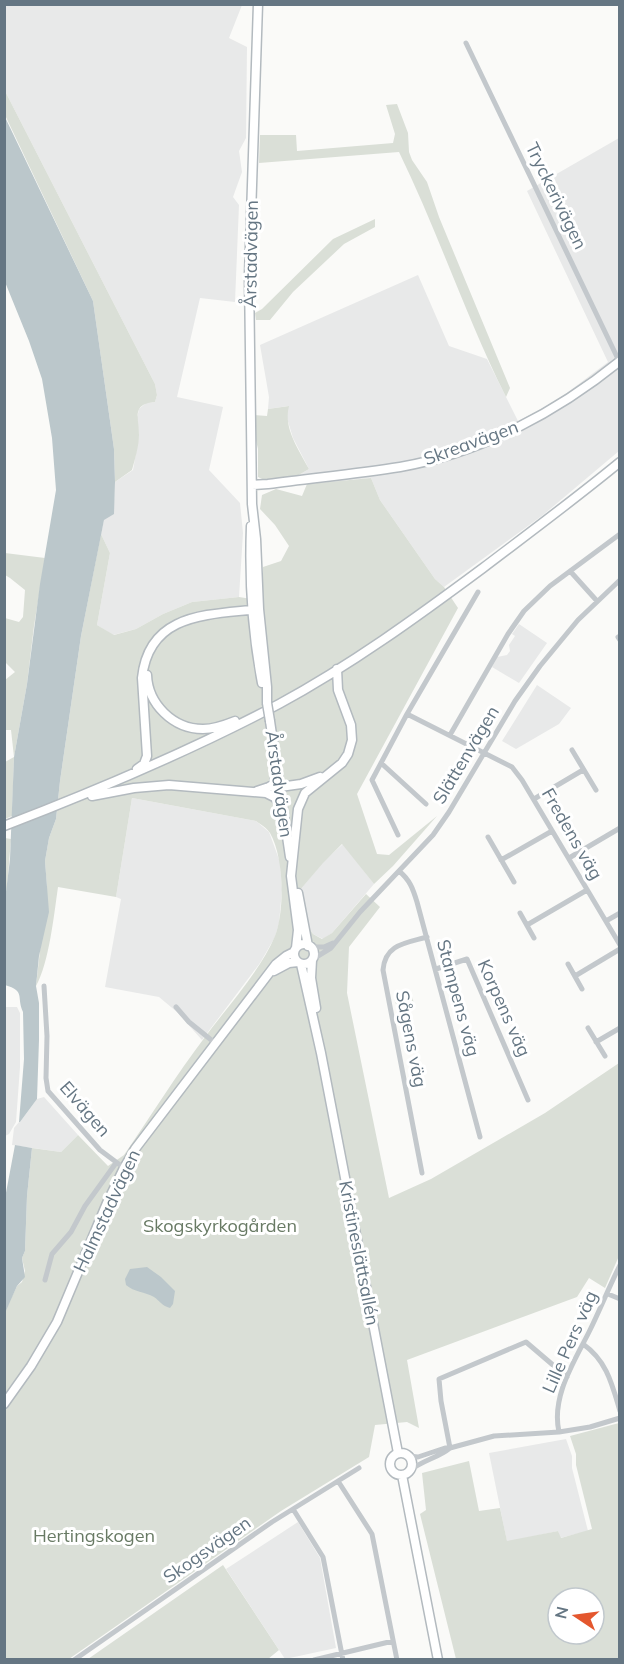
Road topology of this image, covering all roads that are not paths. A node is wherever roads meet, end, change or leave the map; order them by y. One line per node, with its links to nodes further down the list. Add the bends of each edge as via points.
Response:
1 (258, 4): 6 (main road, Årstadvägen, via 249,276)
2 (466, 43): 3 (street, Tryckerivägen)
3 (619, 361): 5 (main road, Skreavägen, via 549,411 450,455 402,467)
4 (620, 462): 16 (main road, via 423,613)
5 (268, 484): 6 (main road, Skreavägen); 9 (main road, via 258,496)
6 (252, 485): 7 (main road, Årstadvägen)
7 (252, 504): 9 (main road, Årstadvägen); 14 (main road, Årstadvägen, via 250,554)
8 (620, 534): 10 (street)
9 (256, 539): 14 (main road, Årstadvägen)
10 (570, 571): 13 (street); 19 (street, via 540,595 518,620)
11 (620, 580): 13 (street, Slättenvägen)
12 (478, 592): 17 (street)
13 (597, 601): 21 (street, Slättenvägen, via 540,666)
14 (256, 610): 15 (main road, via 180,621 158,638); 22 (main road, Årstadvägen, bridge, via 259,670)
15 (146, 660): 18 (main road, via 148,686 155,702 179,724 205,729); 26 (main road, via 142,678 146,761)
16 (338, 669): 18 (main road); 25 (main road, via 338,690 351,725 352,740 342,763)
17 (406, 714): 19 (street, Fredens väg); 23 (street)
18 (253, 717): 26 (main road)
19 (450, 735): 21 (street, Fredens väg)
20 (572, 750): 24 (street)
21 (485, 752): 30 (street, Fredens väg, via 512,767); 42 (street, Slättenvägen, via 433,836)
22 (276, 763): 27 (main road, Årstadvägen); 29 (main road, via 274,784)
23 (381, 763): 32 (street); 37 (street, via 372,780)
24 (583, 770): 28 (street); 30 (street)
25 (324, 777): 27 (main road); 41 (main road, via 301,800)
26 (121, 778): 31 (main road)
27 (280, 787): 33 (main road, Årstadvägen)
28 (596, 790)
29 (251, 792): 31 (main road, via 169,785); 33 (main road, via 270,795)
30 (534, 799): 36 (street, Fredens väg)
31 (69, 801): 34 (main road)
32 (426, 804)
33 (282, 805): 41 (main road, Årstadvägen)
34 (4, 826)
35 (620, 828): 39 (street)
36 (552, 831): 39 (street, Fredens väg); 40 (street)
37 (398, 835)
38 (488, 837): 40 (street)
39 (569, 858): 44 (street, Fredens väg)
40 (501, 860): 43 (street)
41 (291, 866): 52 (main road, Årstadvägen); 54 (main road, Årstadvägen, via 298,930)
42 (399, 871): 49 (street, Stampens väg, via 412,887); 51 (street, Slättenvägen)
43 (514, 882)
44 (587, 890): 47 (street, Fredens väg); 48 (street)
45 (520, 913): 48 (street)
46 (620, 913): 47 (street)
47 (606, 921): 53 (street, Fredens väg)
48 (527, 925): 50 (street)
49 (427, 937): 58 (street, Stampens väg); 73 (street, Sågens väg, via 393,948 383,970)
50 (534, 938)
51 (334, 942): 52 (street, via 324,947); 55 (street, Slättenvägen, via 326,953)
52 (310, 946): 54 (main road, via 302,945); 55 (main road)
53 (620, 947): 60 (street)
54 (295, 950): 56 (main road); 59 (main road, Halmstadvägen)
55 (312, 959): 56 (main road, via 307,964); 68 (main road, Kristineslättsallén)
56 (299, 963): 59 (main road, via 289,963); 68 (main road, Kristineslättsallén)
57 (568, 964): 60 (street)
58 (436, 969): 70 (street, Korpens väg, via 467,958); 71 (street, Stampens väg)
59 (271, 972): 67 (main road, Halmstadvägen)
60 (575, 976): 62 (street)
61 (44, 986): 72 (street, Elvägen, via 48,1091 82,1131)
62 (582, 989)
63 (176, 1007): 67 (street)
64 (588, 1028): 66 (street)
65 (620, 1028): 66 (street)
66 (596, 1042): 69 (street)
67 (215, 1043): 72 (main road, Halmstadvägen)
68 (321, 1053): 85 (main road, Kristineslättsallén)
69 (605, 1056)
70 (528, 1100)
71 (480, 1137)
72 (120, 1166): 75 (street, via 51,1254); 80 (main road, Halmstadvägen, via 57,1322)
73 (422, 1173)
74 (620, 1265): 76 (street, Lille Pers väg)
75 (45, 1280)
76 (608, 1294): 77 (street); 78 (street, Lille Pers väg)
77 (620, 1299)
78 (583, 1344): 79 (street, Lille Pers väg); 81 (street, via 602,1362)
79 (567, 1377): 83 (street, Lille Pers väg, via 558,1406); 84 (street, via 526,1342 439,1379)
80 (4, 1404)
81 (620, 1411)
82 (620, 1418): 83 (street)
83 (559, 1432): 84 (street, via 494,1436)
84 (450, 1448): 86 (street); 88 (street)
85 (398, 1453): 86 (main road); 88 (main road, via 389,1466 394,1473)
86 (408, 1456): 88 (main road, via 412,1463)
87 (359, 1468): 89 (street, Skogsvägen)
88 (406, 1473): 96 (main road, via 402,1481)
89 (338, 1481): 90 (street, Skogsvägen); 91 (street, via 372,1534)
90 (293, 1509): 92 (street, via 323,1557); 93 (street, Skogsvägen)
91 (393, 1641): 92 (street); 95 (street)
92 (342, 1656): 94 (street)
93 (74, 1659)
94 (314, 1659)
95 (397, 1659)
96 (438, 1659)

